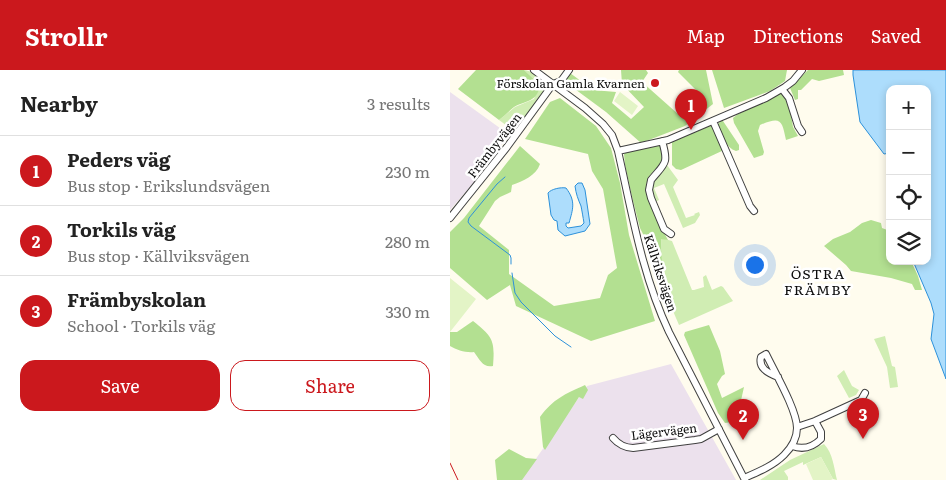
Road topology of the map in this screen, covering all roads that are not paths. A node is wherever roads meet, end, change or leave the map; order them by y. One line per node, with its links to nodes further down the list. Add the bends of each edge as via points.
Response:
1 (534, 70): 4 (street, Källviksvägen)
2 (568, 70): 4 (street, via 561,81)
3 (802, 70): 5 (street)
4 (553, 84): 9 (street, Källviksvägen, via 603,124 612,135); 11 (street, Främbyvägen)
5 (782, 89): 6 (street); 7 (street, via 790,98)
6 (713, 121): 8 (street); 10 (street)
7 (802, 132)
8 (662, 141): 9 (street); 12 (street, via 665,162 652,180 649,192 664,229)
9 (618, 151): 17 (street, Källviksvägen, via 650,287 666,326)
10 (754, 211)
11 (450, 218)
12 (670, 234)
13 (778, 377): 16 (street)
14 (866, 393): 15 (street, via 861,400)
15 (815, 421): 16 (street); 19 (street, via 822,432 821,439 803,449)
16 (797, 427): 19 (street)
17 (719, 429): 18 (street, Lägervägen, via 701,439 633,448); 20 (street, Källviksvägen)
18 (613, 438)
19 (792, 446): 20 (street, via 780,459)
20 (745, 479)

